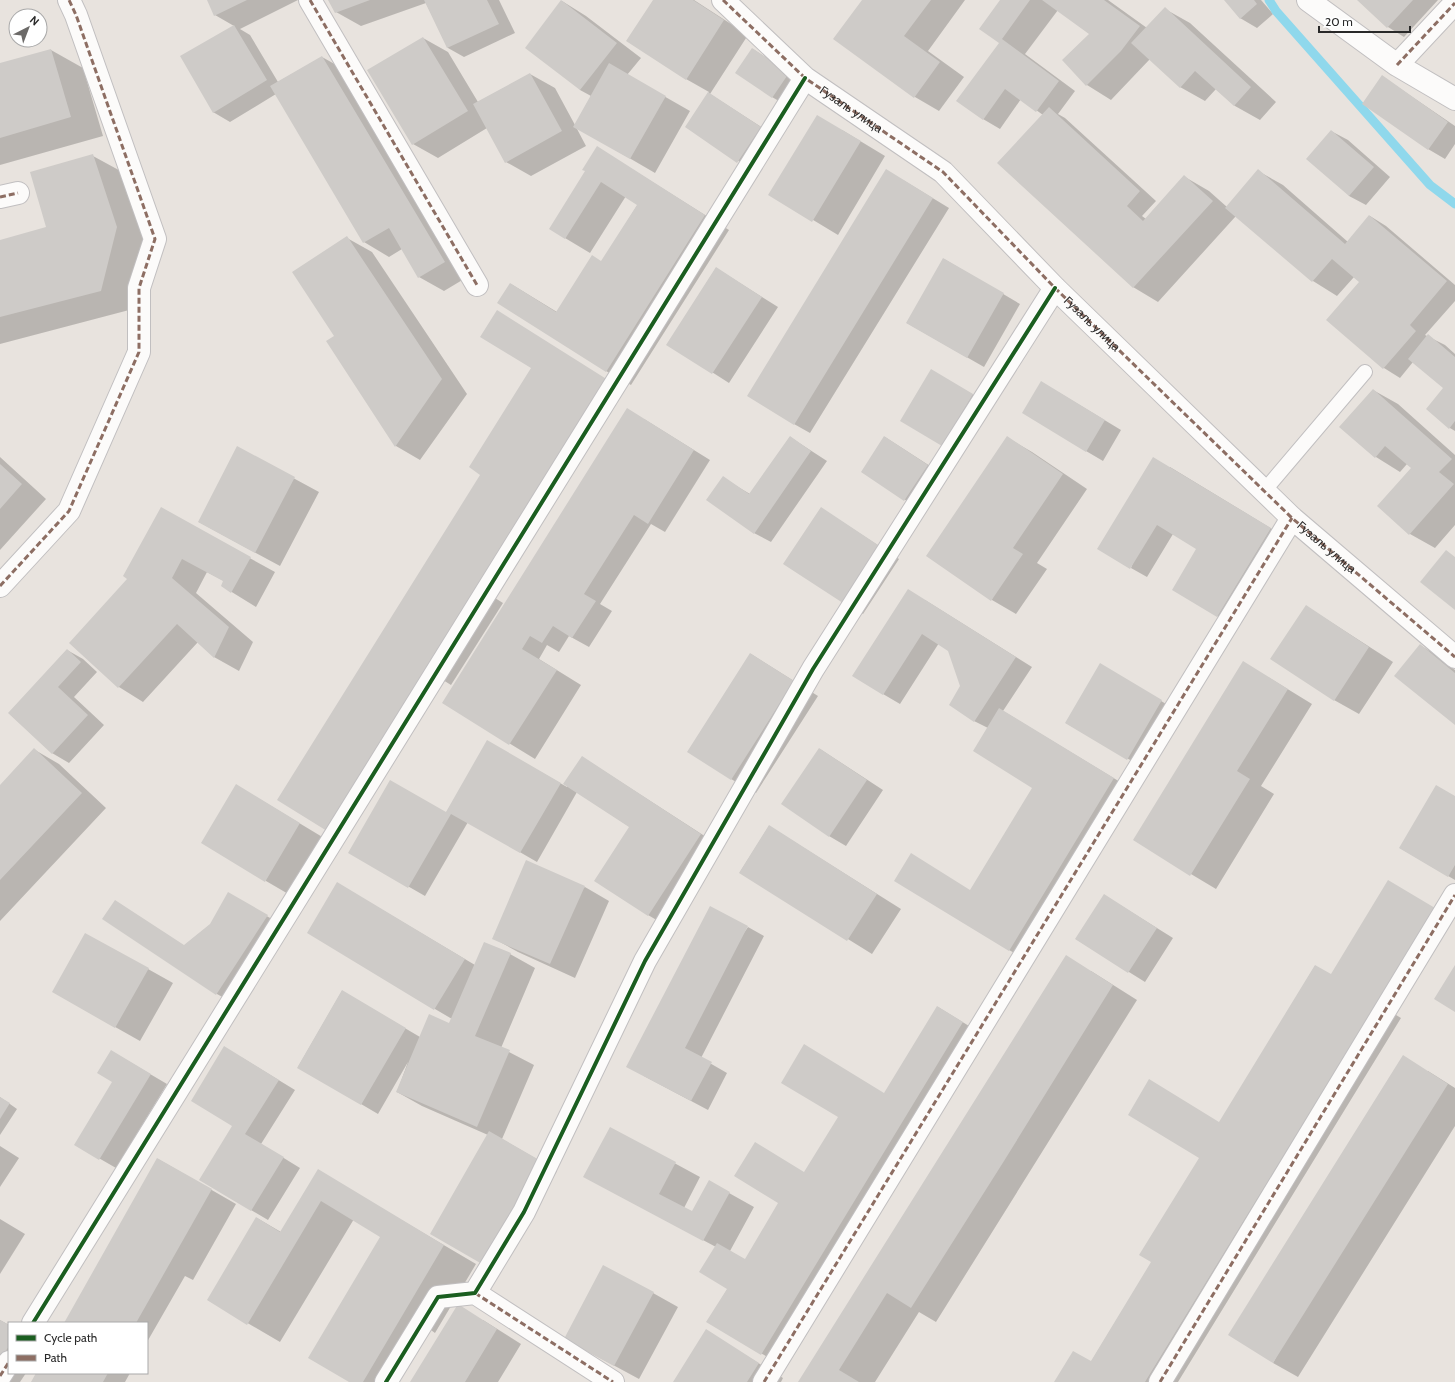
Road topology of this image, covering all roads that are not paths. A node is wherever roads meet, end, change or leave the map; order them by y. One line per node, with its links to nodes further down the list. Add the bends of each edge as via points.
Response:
1 (69, 0): 14 (street, via 155,239 139,288 139,352 69,511)
2 (310, 0): 9 (street)
3 (723, 0): 7 (street, Гузаль улица)
4 (1308, 0): 6 (street)
5 (1455, 3): 6 (street)
6 (1398, 65): 8 (street)
7 (804, 78): 10 (street, Гузаль улица, via 943,172); 18 (street)
8 (1455, 99)
9 (477, 285)
10 (1055, 288): 12 (street, Гузаль улица); 17 (street, via 813,669 646,961 524,1212)
11 (1365, 372): 12 (lane)
12 (1264, 491): 13 (street, Гузаль улица)
13 (1292, 518): 15 (street, Гузаль улица); 23 (street)
14 (0, 586)
15 (1455, 657)
16 (1455, 894): 24 (street)
17 (475, 1293): 21 (street, via 438,1297); 22 (street)
18 (34, 1322)
19 (8, 1364): 20 (street)
20 (0, 1376)
21 (386, 1382)
22 (613, 1382)
23 (764, 1382)
24 (1160, 1382)

